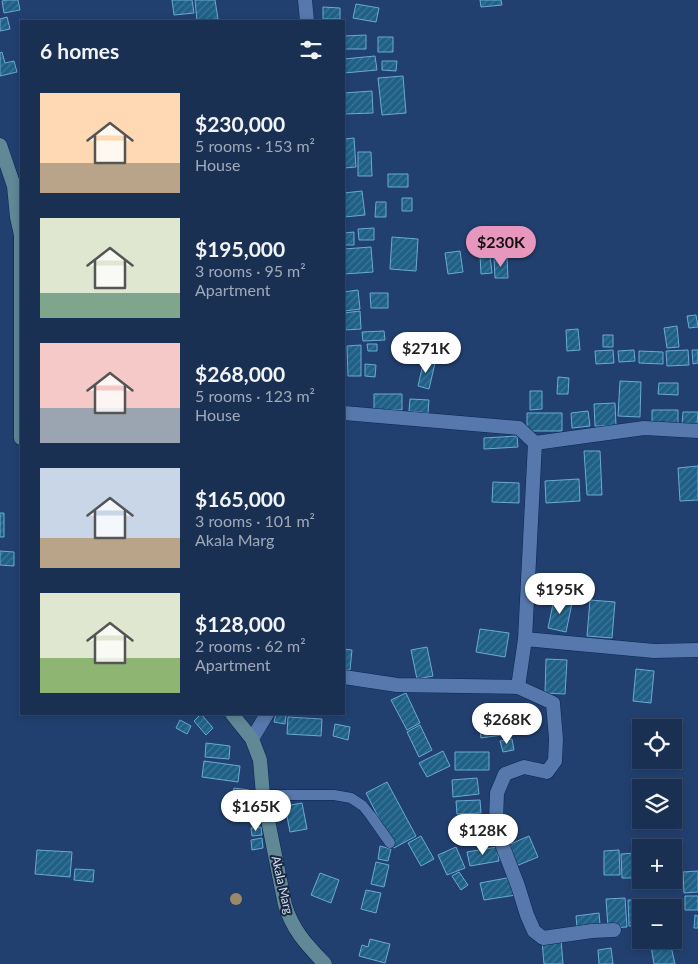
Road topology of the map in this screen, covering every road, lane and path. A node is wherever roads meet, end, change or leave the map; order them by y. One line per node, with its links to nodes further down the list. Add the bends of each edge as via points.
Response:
1 (305, 0): 2 (street)
2 (307, 20)
3 (0, 144): 4 (main road, via 14,186)
4 (20, 230)
5 (345, 413): 7 (street, via 519,428)
6 (698, 431): 7 (street, via 644,428)
7 (535, 442): 8 (street)
8 (525, 639): 9 (street, via 654,651); 11 (street)
9 (698, 650)
10 (345, 676): 11 (street, via 398,685)
11 (518, 687): 17 (street, via 553,703 556,739 555,761 547,772 524,767 505,774 496,793 500,839 527,915 534,931 543,938)
12 (233, 715): 14 (main road, Akala Marg)
13 (266, 715): 14 (street)
14 (252, 739): 15 (main road, Akala Marg, via 260,760)
15 (263, 795): 16 (lane, via 351,798 363,806); 18 (main road, Akala Marg, via 289,919)
16 (390, 843)
17 (614, 930)
18 (325, 964)

